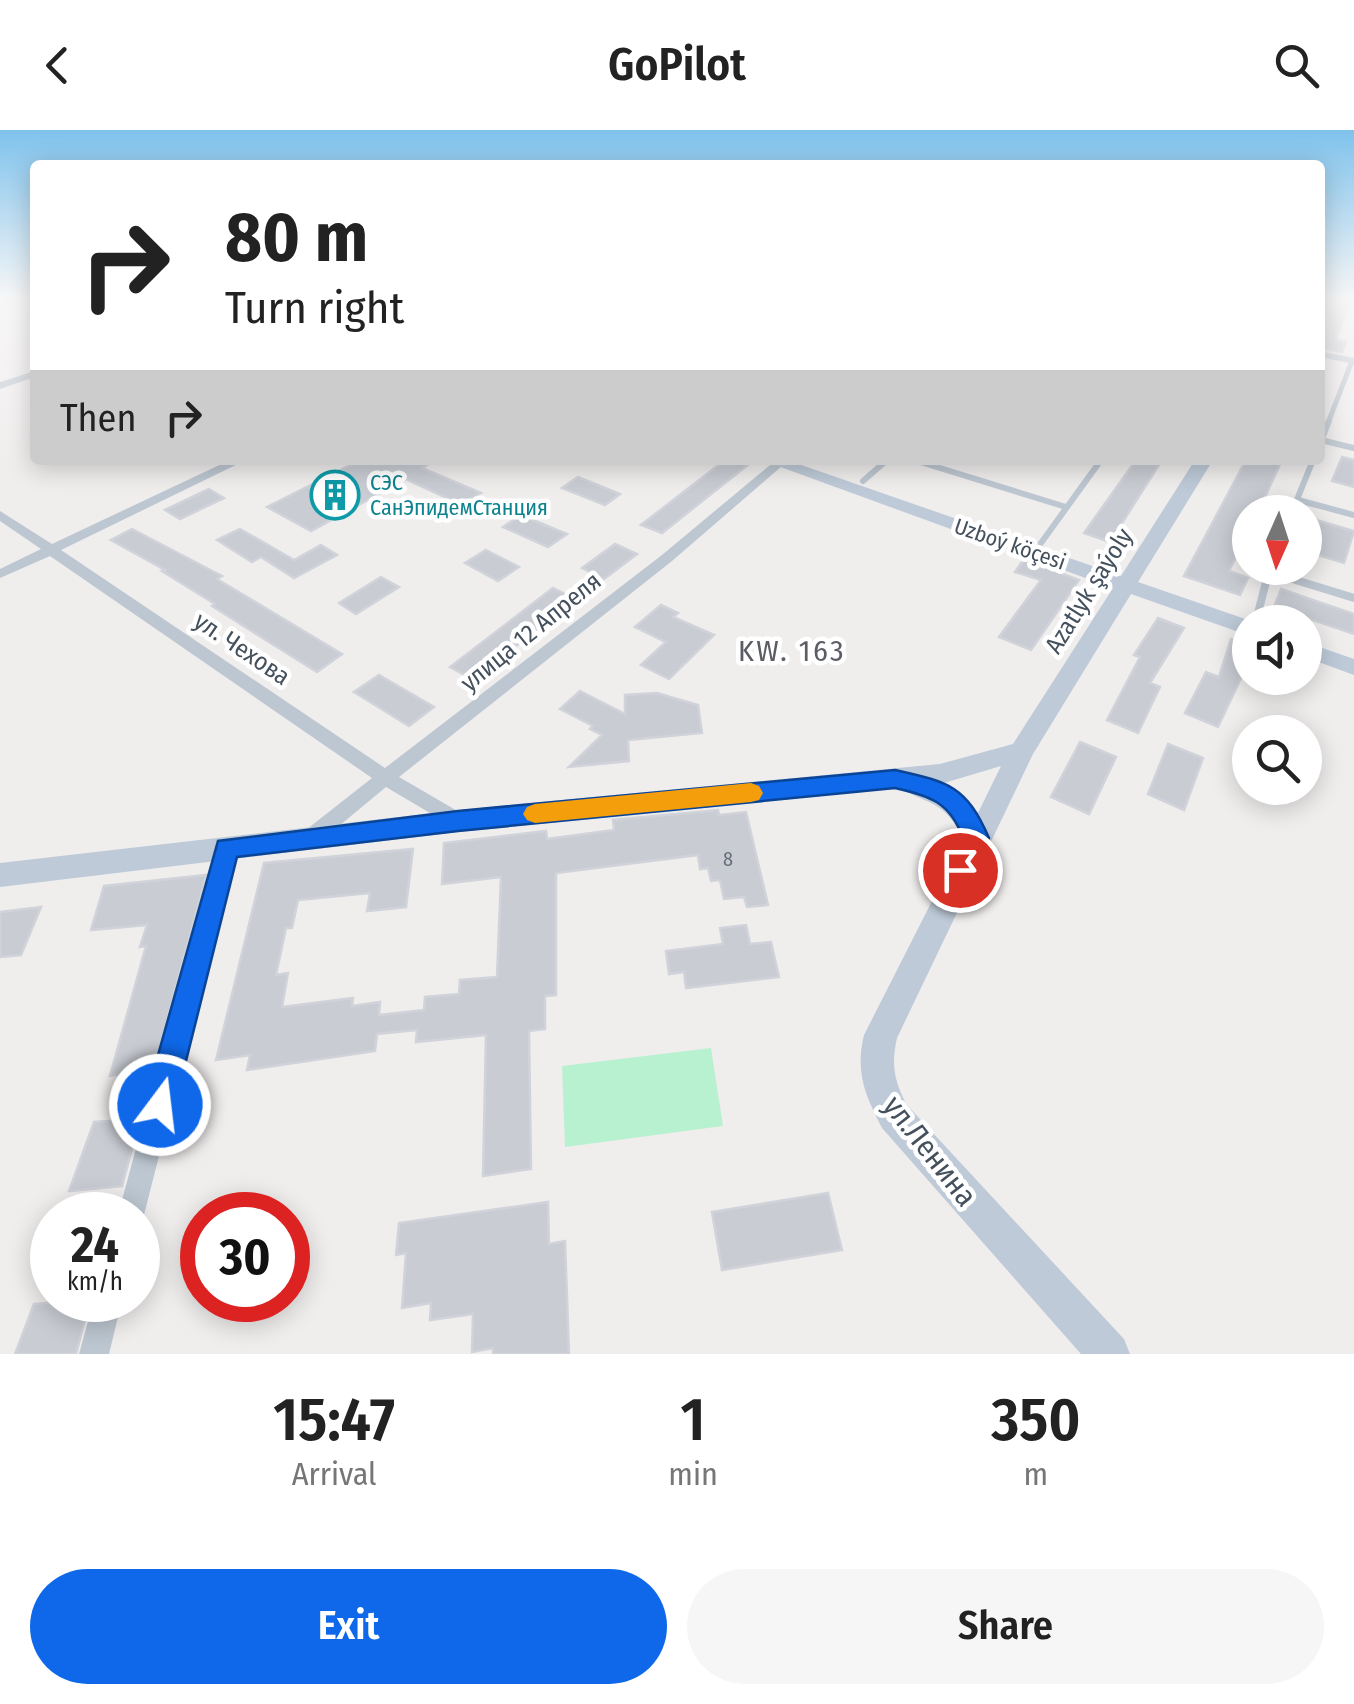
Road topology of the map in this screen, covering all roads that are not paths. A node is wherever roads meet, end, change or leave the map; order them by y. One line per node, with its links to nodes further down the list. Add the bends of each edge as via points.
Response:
1 (1325, 355): 2 (street)
2 (1353, 361): 5 (lane)
3 (30, 376): 4 (street)
4 (0, 386)
5 (1344, 386): 6 (lane); 7 (lane)
6 (1354, 388)
7 (1325, 432)
8 (1325, 443): 9 (lane)
9 (1354, 448)
10 (230, 465): 26 (street)
11 (772, 465): 37 (street, улица 12 Апреля, via 487,702)
12 (789, 465): 28 (street, Uzboý köçesi)
13 (816, 465): 19 (street, Uzboý köçesi)
14 (881, 465): 19 (lane)
15 (930, 465): 22 (lane)
16 (1098, 465): 22 (lane)
17 (1201, 465): 28 (street, Azatlyk şaýoly)
18 (1311, 465): 20 (lane)
19 (863, 480): 25 (street, Uzboý köçesi)
20 (1300, 495)
21 (1322, 506): 24 (lane)
22 (1066, 507): 25 (lane)
23 (0, 515): 26 (street, ул. Чехова)
24 (1354, 515)
25 (1040, 543): 28 (street, Uzboý köçesi)
26 (52, 550): 27 (street); 37 (street, ул. Чехова)
27 (0, 574)
28 (1129, 580): 31 (street, Uzboý köçesi); 36 (street, Azatlyk şaýoly)
29 (1315, 585): 30 (lane)
30 (1354, 598)
31 (1232, 614)
32 (1322, 640): 33 (street)
33 (1354, 650)
34 (1322, 655): 35 (street)
35 (1354, 667)
36 (1022, 751): 38 (street); 40 (street, ул.Ленина)
37 (384, 776): 39 (street, ул. Чехова); 41 (street, улица 12 Апреля)
38 (895, 779): 39 (street); 40 (street, via 950,796)
39 (458, 821): 41 (street)
40 (976, 838): 47 (street, ул.Ленина, via 882,1035 876,1061 880,1088 987,1224)
41 (308, 839): 42 (street)
42 (227, 848): 43 (street); 44 (street)
43 (0, 875)
44 (137, 1192)
45 (102, 1322): 46 (street)
46 (94, 1354)
47 (1109, 1354)

